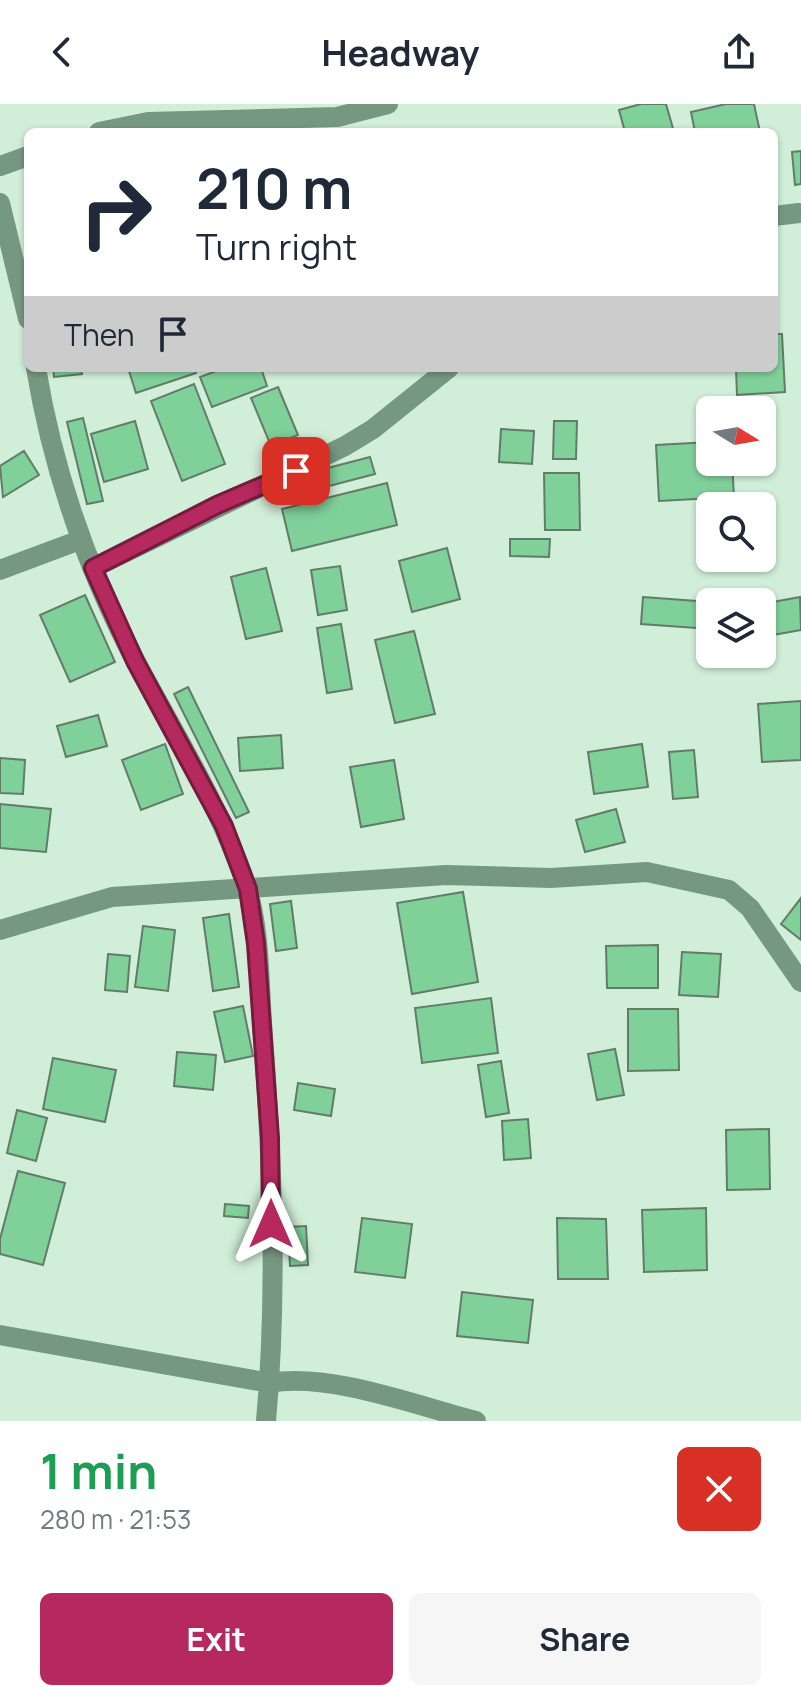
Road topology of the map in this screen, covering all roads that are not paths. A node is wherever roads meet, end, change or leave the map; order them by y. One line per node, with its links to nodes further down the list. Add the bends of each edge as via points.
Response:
1 (388, 104): 2 (street, via 337,117 148,122)
2 (119, 128)
3 (24, 157): 4 (street)
4 (0, 166)
5 (0, 203): 8 (street)
6 (799, 213): 7 (street)
7 (778, 216)
8 (24, 302)
9 (37, 372): 11 (street, via 44,419)
10 (444, 372): 12 (street, via 345,446)
11 (80, 540): 12 (street); 13 (street)
12 (93, 568): 14 (street, via 135,661 224,826)
13 (0, 570)
14 (248, 889): 15 (street, via 112,897); 16 (street, via 446,875 551,878 647,872 729,890 750,908); 18 (street, via 270,1138)
15 (0, 930)
16 (801, 982)
17 (0, 1335): 18 (street)
18 (270, 1383): 19 (street); 20 (street, via 319,1381)
19 (266, 1421)
20 (476, 1421)

